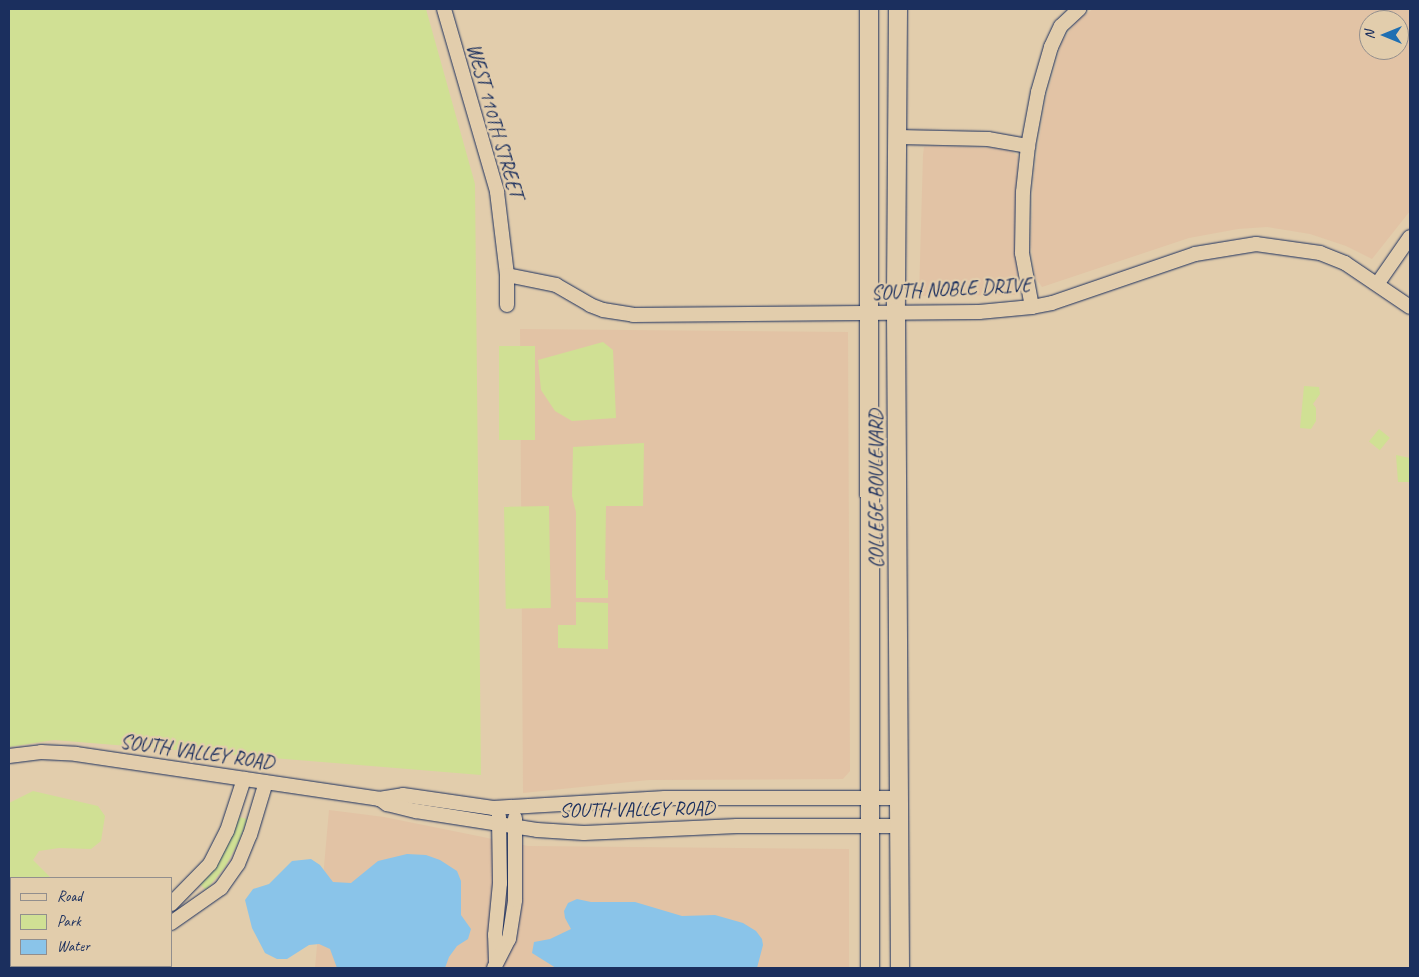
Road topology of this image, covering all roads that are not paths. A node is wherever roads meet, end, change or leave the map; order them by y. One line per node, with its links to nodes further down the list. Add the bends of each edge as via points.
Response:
1 (444, 9): 8 (street, WEST 110TH STREET, via 492,174)
2 (869, 9): 14 (main road, COLLEGE BOULEVARD)
3 (898, 9): 5 (main road, COLLEGE BOULEVARD)
4 (1078, 9): 6 (street, via 1062,26 1051,47)
5 (898, 137): 6 (street, via 988,138); 13 (main road, COLLEGE BOULEVARD)
6 (1028, 146): 11 (street, via 1022,253)
7 (1410, 237): 9 (street)
8 (507, 275): 10 (street, WEST 110TH STREET); 14 (street, SOUTH NOBLE DRIVE, via 556,285 590,305 626,314)
9 (1378, 283): 11 (street, SOUTH NOBLE DRIVE, via 1345,263 1320,254 1256,244 1195,254); 12 (street, SOUTH NOBLE DRIVE)
10 (507, 305)
11 (1032, 307): 13 (street, SOUTH NOBLE DRIVE, via 979,312)
12 (1410, 307)
13 (896, 312): 14 (street, SOUTH NOBLE DRIVE); 19 (main road, COLLEGE BOULEVARD)
14 (870, 313): 18 (main road, COLLEGE BOULEVARD)
15 (9, 756): 16 (street, SOUTH VALLEY ROAD, via 41,752 76,754)
16 (244, 779): 17 (street, SOUTH VALLEY ROAD); 27 (street, via 227,831 214,857)
17 (266, 782): 20 (street, SOUTH VALLEY ROAD); 28 (street, via 238,864 221,888)
18 (870, 798): 19 (street, SOUTH VALLEY ROAD); 22 (street, SOUTH VALLEY ROAD, via 665,798); 25 (main road, COLLEGE BOULEVARD)
19 (900, 798): 26 (main road, COLLEGE BOULEVARD)
20 (379, 799): 21 (street, SOUTH VALLEY ROAD, via 403,795); 23 (street, SOUTH VALLEY ROAD, via 416,811)
21 (500, 808): 22 (street, SOUTH VALLEY ROAD); 23 (street)
22 (516, 808): 24 (street)
23 (499, 824): 24 (street, SOUTH VALLEY ROAD); 29 (street, via 500,883)
24 (515, 826): 25 (street, SOUTH VALLEY ROAD, via 584,833 737,826); 29 (street, via 515,900 509,939)
25 (870, 826): 26 (street, SOUTH VALLEY ROAD); 30 (main road, COLLEGE BOULEVARD)
26 (900, 826): 31 (main road, COLLEGE BOULEVARD)
27 (172, 903)
28 (172, 922)
29 (495, 966)
30 (870, 968)
31 (900, 968)

